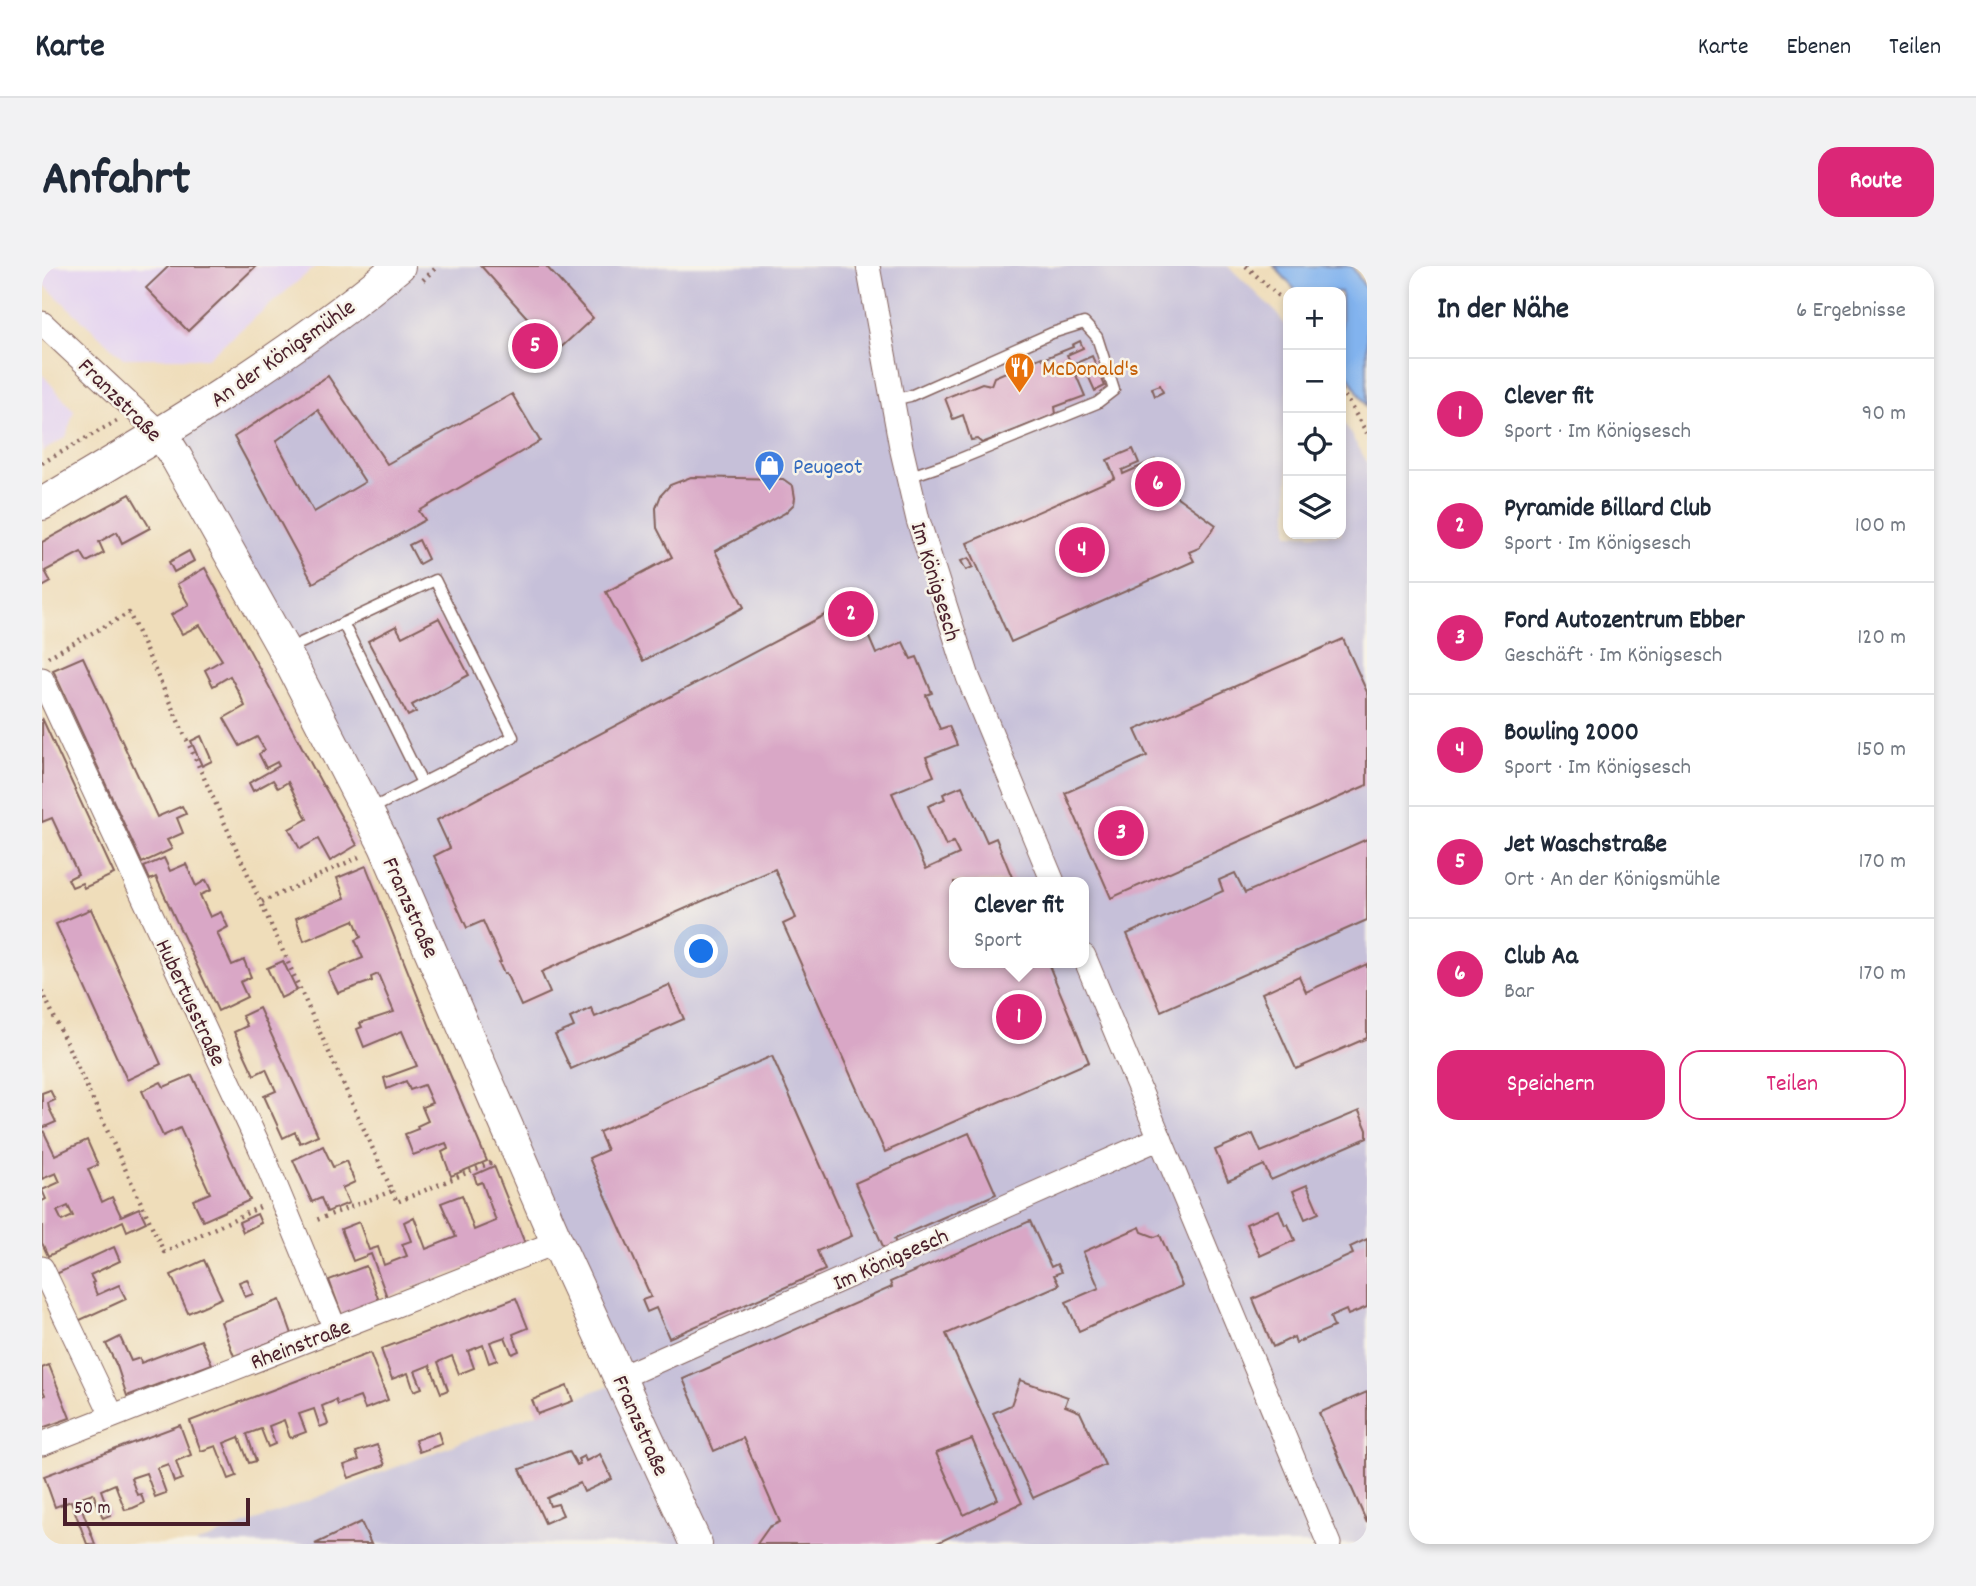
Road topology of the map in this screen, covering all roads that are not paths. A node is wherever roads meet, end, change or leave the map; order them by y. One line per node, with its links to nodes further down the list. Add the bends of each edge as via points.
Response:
1 (399, 266): 5 (street, An der Königsmühle, via 281,356)
2 (868, 266): 4 (street, Im Königsesch)
3 (42, 323): 5 (street, Franzstraße)
4 (892, 400): 6 (street, Im Königsesch); 6 (lane, via 1084,323 1097,337 1114,390 1097,403)
5 (161, 434): 7 (street, An der Königsmühle); 9 (street, Franzstraße)
6 (908, 477): 13 (street, Im Königsesch, via 968,677)
7 (42, 504)
8 (343, 623): 9 (lane); 11 (lane); 11 (lane, via 435,580 513,737)
9 (284, 650): 12 (street, Franzstraße)
10 (42, 679): 18 (street, Hubertusstraße, via 261,1150)
11 (422, 783): 12 (lane)
12 (367, 811): 16 (street, Franzstraße)
13 (1051, 877)
14 (1089, 968): 15 (street)
15 (1160, 1138): 19 (street, Im Königsesch); 23 (street)
16 (557, 1242): 18 (street, Rheinstraße); 19 (street, Franzstraße)
17 (42, 1268): 20 (street)
18 (335, 1329): 20 (street, Rheinstraße)
19 (621, 1377): 22 (street, Franzstraße)
20 (112, 1415): 21 (street, Rheinstraße)
21 (42, 1444)
22 (696, 1544)
23 (1329, 1544)

